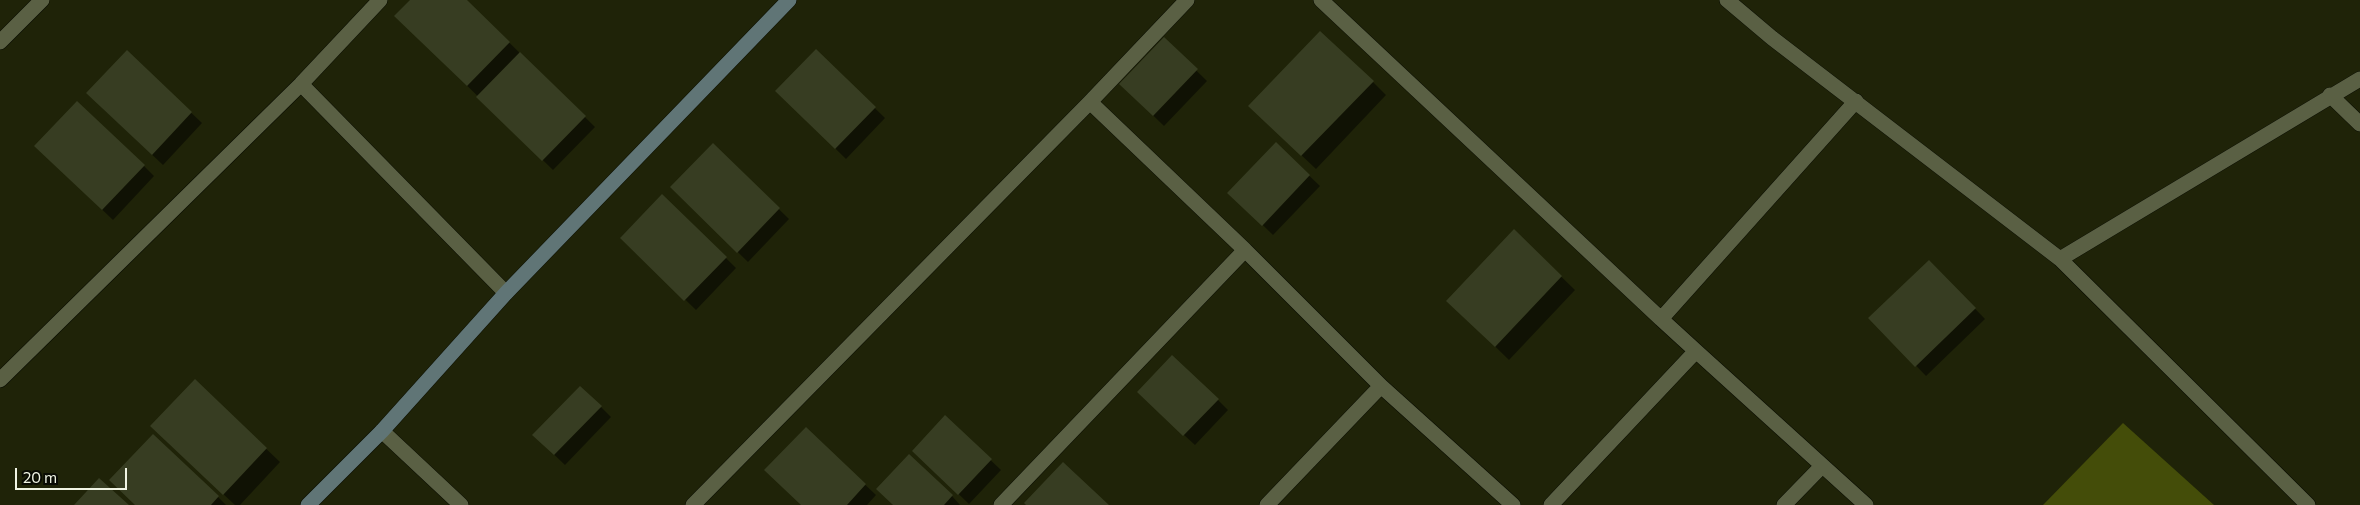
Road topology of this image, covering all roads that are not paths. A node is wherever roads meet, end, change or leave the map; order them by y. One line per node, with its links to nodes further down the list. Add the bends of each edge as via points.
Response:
1 (42, 0): 7 (street)
2 (380, 0): 9 (street)
3 (788, 0): 16 (street)
4 (1187, 0): 12 (street)
5 (1321, 0): 17 (street)
6 (1727, 0): 11 (street)
7 (0, 42)
8 (2360, 79): 10 (street)
9 (301, 84): 16 (street); 19 (street)
10 (2330, 95): 13 (street); 15 (street)
11 (1856, 100): 15 (street); 17 (street)
12 (1090, 102): 14 (street); 25 (street)
13 (2360, 124)
14 (1245, 250): 20 (street); 26 (street)
15 (2060, 259): 32 (street)
16 (506, 294): 21 (street)
17 (1661, 319): 18 (street)
18 (1696, 351): 22 (street); 29 (street)
19 (0, 380)
20 (1381, 386): 27 (street); 28 (street)
21 (382, 431): 23 (street); 24 (street)
22 (1822, 466): 30 (street); 31 (street)
23 (308, 505)
24 (461, 505)
25 (693, 505)
26 (1001, 505)
27 (1267, 505)
28 (1513, 505)
29 (1551, 505)
30 (1784, 505)
31 (1866, 505)
32 (2308, 505)

